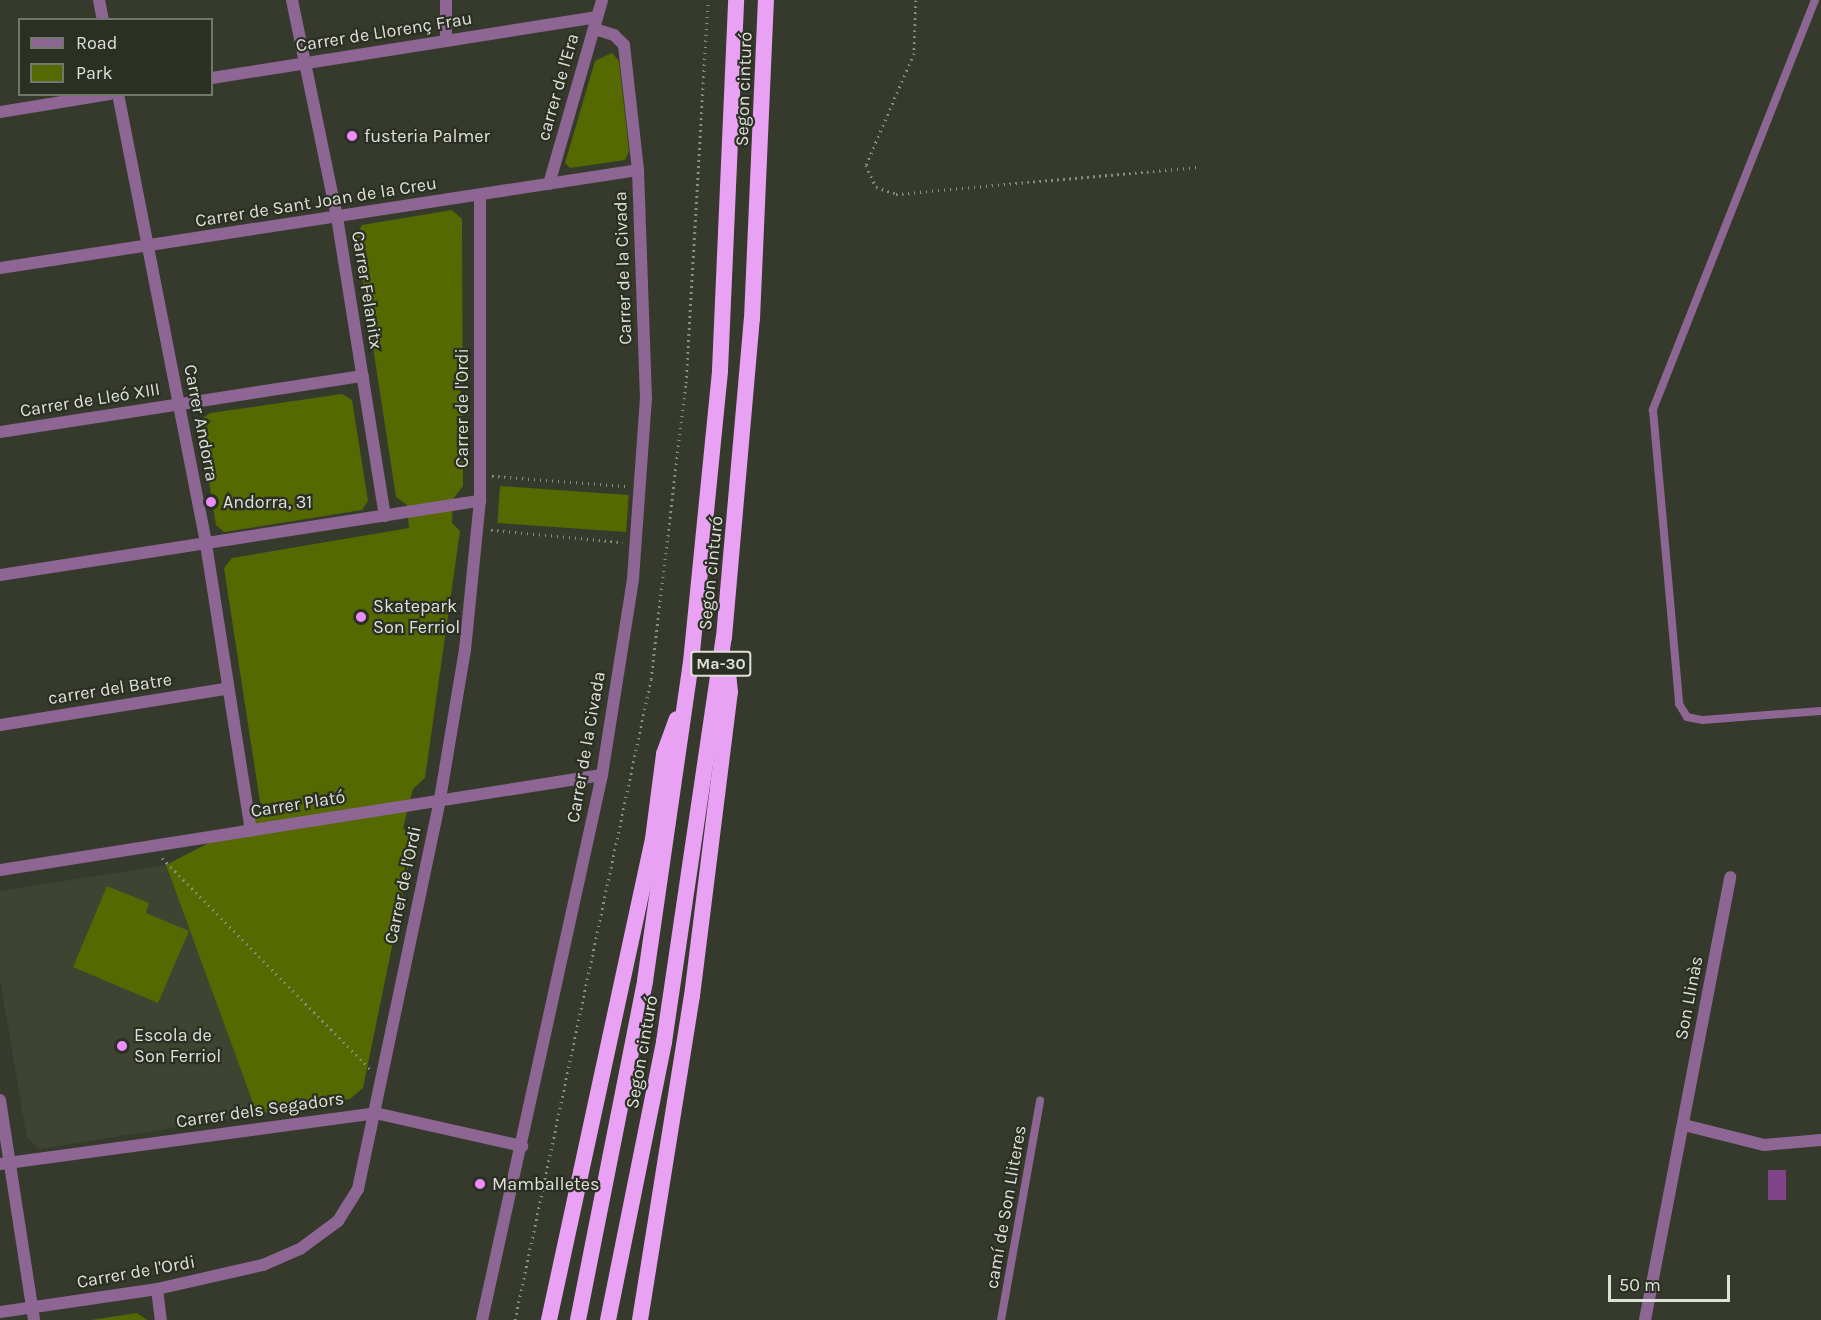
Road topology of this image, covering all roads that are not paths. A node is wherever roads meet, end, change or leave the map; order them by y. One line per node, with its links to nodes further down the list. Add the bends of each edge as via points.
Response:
1 (99, 0): 8 (street)
2 (292, 0): 11 (street, Carrer Felanitx)
3 (446, 0): 10 (street)
4 (602, 0): 9 (street, carrer de l'Era)
5 (736, 0): 31 (highway, Segon cinturó / Ma-30, via 715,431)
6 (766, 0): 29 (highway, Segon cinturó / Ma-30, via 752,319)
7 (1815, 0): 32 (lane, via 1653,410 1679,705 1686,717 1703,720)
8 (103, 18)
9 (596, 23): 10 (street, Carrer de Llorenç Frau); 16 (street, Carrer de la Civada, via 624,45); 17 (street, carrer de l'Era)
10 (446, 41): 11 (street, Carrer de Llorenç Frau)
11 (305, 63): 12 (street, Carrer de Llorenç Frau); 19 (street, Carrer Felanitx)
12 (213, 78)
13 (98, 96): 15 (street)
14 (118, 96): 20 (street, Carrer Andorra)
15 (0, 112)
16 (638, 170): 17 (street, Carrer de Sant Joan de la Creu); 34 (street, Carrer de la Civada, via 646,399 636,543)
17 (549, 184): 18 (street, Carrer de Sant Joan de la Creu)
18 (480, 195): 19 (street, Carrer de Sant Joan de la Creu); 25 (street, Carrer de l'Ordi)
19 (337, 216): 20 (street, Carrer de Sant Joan de la Creu); 22 (street, Carrer Felanitx)
20 (148, 246): 21 (street, Carrer de Sant Joan de la Creu); 23 (street, Carrer Andorra)
21 (0, 268)
22 (363, 376): 23 (street, Carrer de Lleó XIII); 26 (street, Carrer Felanitx)
23 (180, 404): 24 (street, Carrer de Lleó XIII); 27 (street, Carrer Andorra)
24 (0, 432)
25 (480, 501): 26 (street); 35 (street, Carrer de l'Ordi, via 465,650)
26 (385, 516): 27 (street)
27 (206, 544): 28 (street); 30 (street, Carrer Andorra)
28 (0, 576)
29 (724, 637): 54 (highway, Segon cinturó / Ma-30, via 666,1030); 55 (highway, via 730,692 721,770)
30 (226, 689): 33 (street, carrer del Batre); 36 (street, Carrer Andorra)
31 (688, 690): 52 (highway, via 664,754 653,839); 53 (highway, Ma-30, via 645,981)
32 (1821, 711)
33 (0, 725)
34 (602, 775): 35 (street, Carrer Plató); 44 (street, Carrer de la Civada)
35 (440, 799): 36 (street, Carrer Plató); 41 (street, Carrer de l'Ordi)
36 (251, 830): 37 (street, Carrer Plató)
37 (0, 870)
38 (1730, 877): 42 (street, Son Llinàs)
39 (0, 1100): 45 (street)
40 (1040, 1100): 56 (lane, camí de Son Lliteres)
41 (375, 1113): 44 (street, Carrer dels Segadors); 45 (street, Carrer dels Segadors); 46 (street, Carrer de l'Ordi, via 358,1189 338,1221 300,1250 263,1265)
42 (1684, 1125): 43 (street, via 1764,1145); 57 (street, Son Llinàs)
43 (1821, 1140)
44 (522, 1146): 51 (street, Carrer de la Civada)
45 (4, 1163): 47 (street)
46 (157, 1289): 47 (street, Carrer de l'Ordi); 50 (street)
47 (32, 1307): 48 (street, Carrer de l'Ordi); 49 (street)
48 (0, 1312)
49 (34, 1320)
50 (161, 1320)
51 (482, 1320)
52 (549, 1320)
53 (578, 1320)
54 (608, 1320)
55 (640, 1320)
56 (1001, 1320)
57 (1645, 1320)

